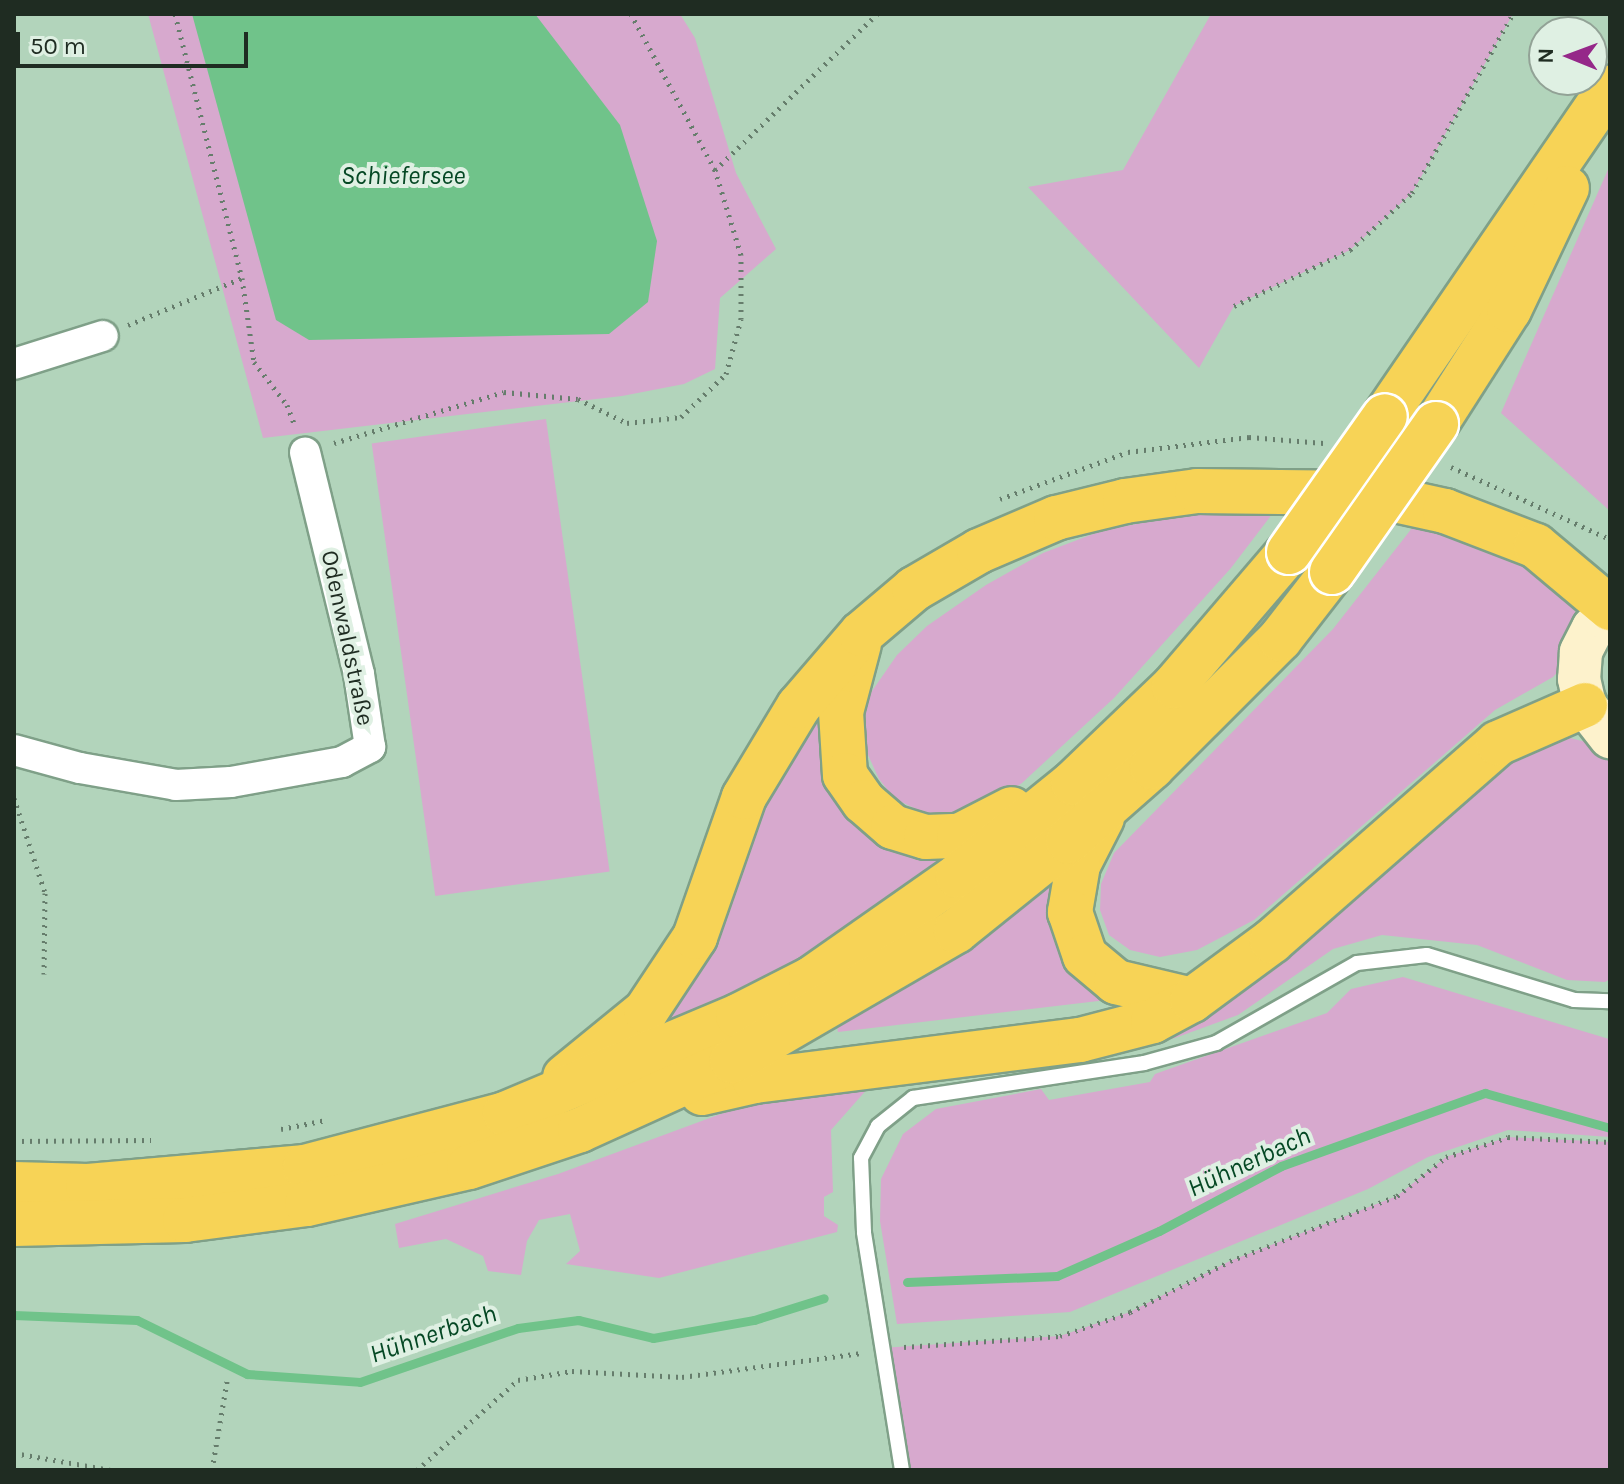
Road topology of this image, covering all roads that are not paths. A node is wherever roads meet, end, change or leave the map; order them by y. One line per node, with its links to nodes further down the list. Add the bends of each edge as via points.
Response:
1 (1610, 88): 10 (highway, bridge, via 1289,552 1174,686)
2 (1610, 99): 10 (highway, bridge, via 1509,310 1332,572 1280,639)
3 (103, 336): 4 (street)
4 (14, 364)
5 (305, 452): 9 (street, Odenwaldstraße, via 359,674 370,747 342,762 231,782 176,785)
6 (1610, 609): 7 (highway, via 1536,546 1445,511 1363,493 1197,491 1056,518 991,546 914,589); 8 (main road, via 1581,652 1579,679)
7 (861, 634): 10 (highway, via 841,712 845,775 864,802 893,827 926,837 959,836); 14 (highway, via 799,706 744,797 695,937 646,1011 570,1074)
8 (1597, 721): 11 (highway, via 1498,743 1272,941)
9 (14, 750)
10 (1091, 794): 11 (highway, via 1070,912 1085,956 1116,982); 13 (highway, via 956,931 732,1061); 14 (highway, via 958,876 811,979 641,1060)
11 (1192, 1000): 13 (highway, via 1153,1021 1080,1040 755,1081)
12 (1610, 1001): 17 (lane, via 1574,1000 1427,955 1357,963 1216,1043 1144,1063 913,1098 878,1126 861,1158 864,1232)
13 (626, 1111): 16 (highway, via 469,1167 307,1204 185,1220)
14 (505, 1114): 15 (highway, via 305,1167 88,1186)
15 (14, 1184)
16 (14, 1224)
17 (902, 1470)

